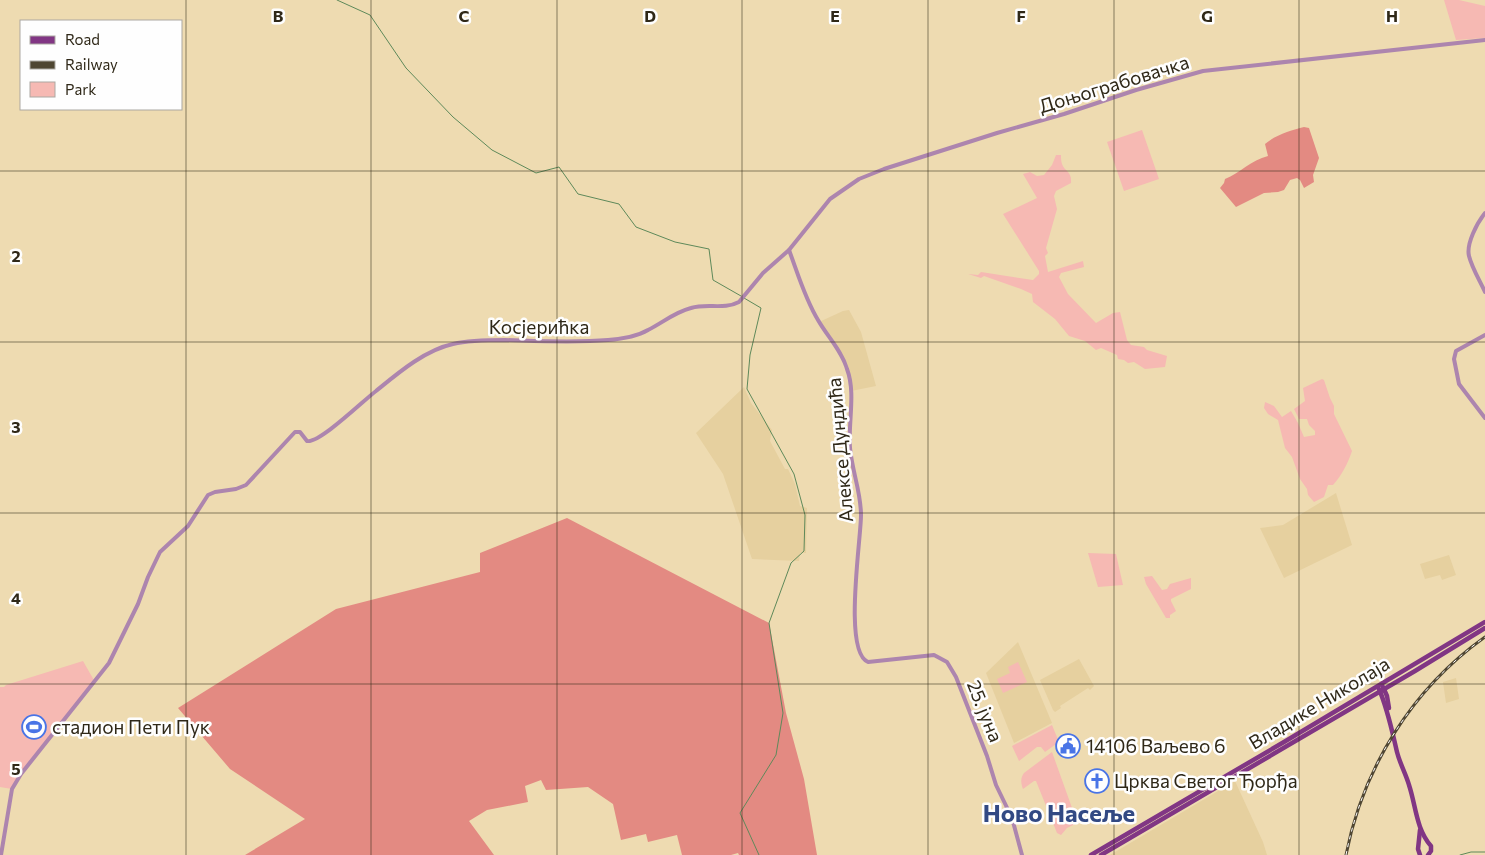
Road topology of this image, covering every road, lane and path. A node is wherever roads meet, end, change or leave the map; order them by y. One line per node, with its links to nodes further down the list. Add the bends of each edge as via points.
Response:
1 (1485, 40): 3 (street, Доњограбовачка, via 1214,69 1136,90 868,175 830,199)
2 (1485, 213): 4 (street, via 1474,231 1469,254)
3 (789, 250): 9 (street, Алексе Дундића, via 814,313 848,370 850,450 860,493 861,514 854,625); 17 (street, Косјерићка, via 763,273 739,302 730,306 689,309 630,337 608,340 482,340 435,350 414,362 312,442 297,431 246,485 206,496 188,526 160,552 109,663 12,789)
4 (1485, 292)
5 (1485, 335): 6 (street, via 1456,351 1454,359 1458,384)
6 (1485, 418)
7 (1485, 622): 10 (main road, Владике Николаја)
8 (1485, 628): 10 (main road, Владике Николаја)
9 (863, 659): 18 (street, 25. јуна, via 868,662 934,655 949,664 1012,818)
10 (1381, 687): 11 (main road, Владике Николаја); 12 (main road); 13 (main road, via 1387,696); 19 (main road, Владике Николаја)
11 (1369, 697): 12 (main road); 20 (main road, Владике Николаја)
12 (1384, 702): 13 (main road)
13 (1389, 715): 14 (main road)
14 (1420, 828): 15 (main road); 16 (main road)
15 (1427, 843): 16 (main road); 22 (main road, via 1431,848)
16 (1418, 846): 21 (main road)
17 (0, 855)
18 (1022, 855)
19 (1091, 855)
20 (1101, 855)
21 (1421, 855)
22 (1428, 855)

